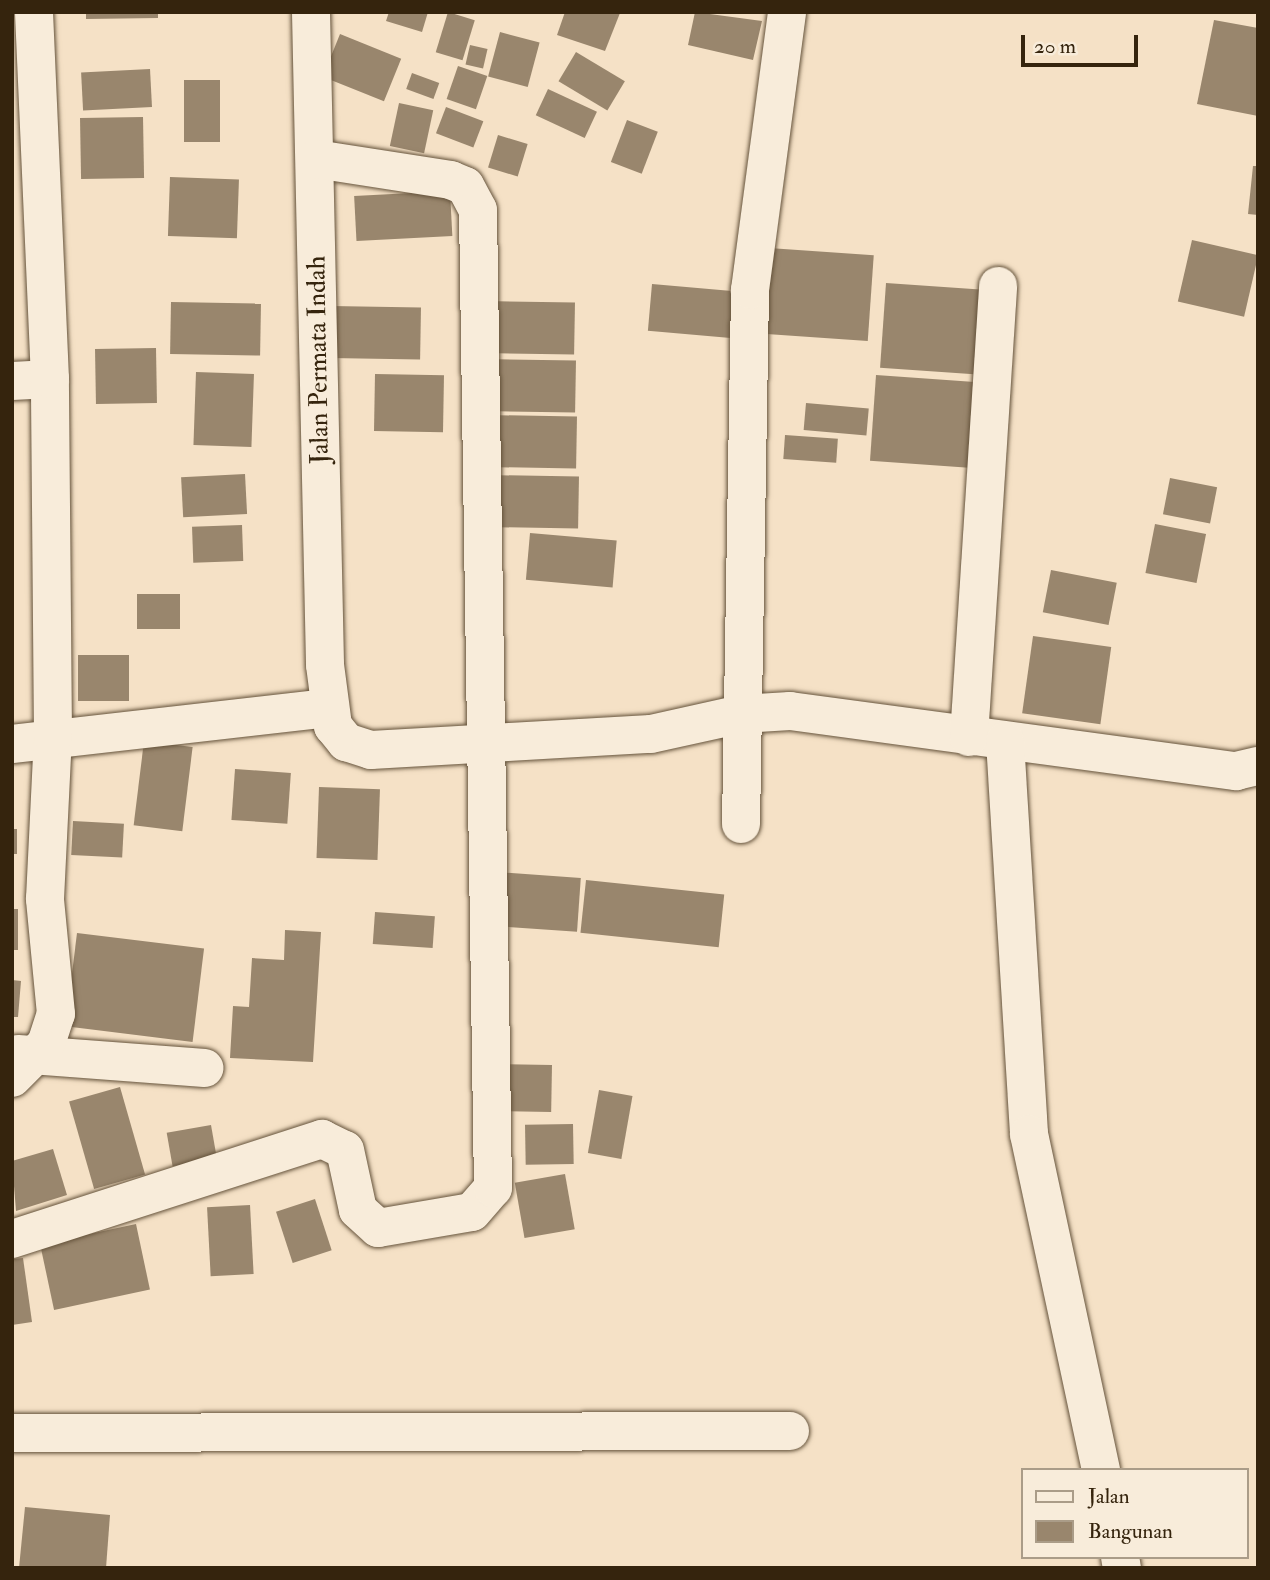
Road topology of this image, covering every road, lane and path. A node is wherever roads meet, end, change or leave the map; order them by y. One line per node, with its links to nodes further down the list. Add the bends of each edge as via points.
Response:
1 (34, 12): 6 (street)
2 (311, 12): 4 (street, Jalan Permata Indah)
3 (787, 12): 9 (street, via 750,290)
4 (316, 159): 8 (street, Jalan Permata Indah); 13 (street, via 451,180 465,186 478,210)
5 (998, 286): 11 (street)
6 (50, 379): 7 (street); 10 (street)
7 (12, 381)
8 (328, 708): 10 (street); 13 (street, via 336,732 358,748)
9 (741, 714): 11 (street, via 790,711); 13 (street, via 651,734); 15 (street)
10 (53, 736): 12 (street); 16 (street, via 46,899 56,1014)
11 (987, 739): 14 (street, via 1236,771); 21 (street, via 1029,1134)
12 (12, 744)
13 (486, 745): 18 (street, via 493,1184 487,1201 472,1212 378,1228 358,1210 345,1150 322,1139)
14 (1258, 766)
15 (741, 824)
16 (20, 1063): 17 (street)
17 (204, 1068)
18 (12, 1239)
19 (790, 1431): 20 (street)
20 (12, 1433)
21 (1101, 1468)

